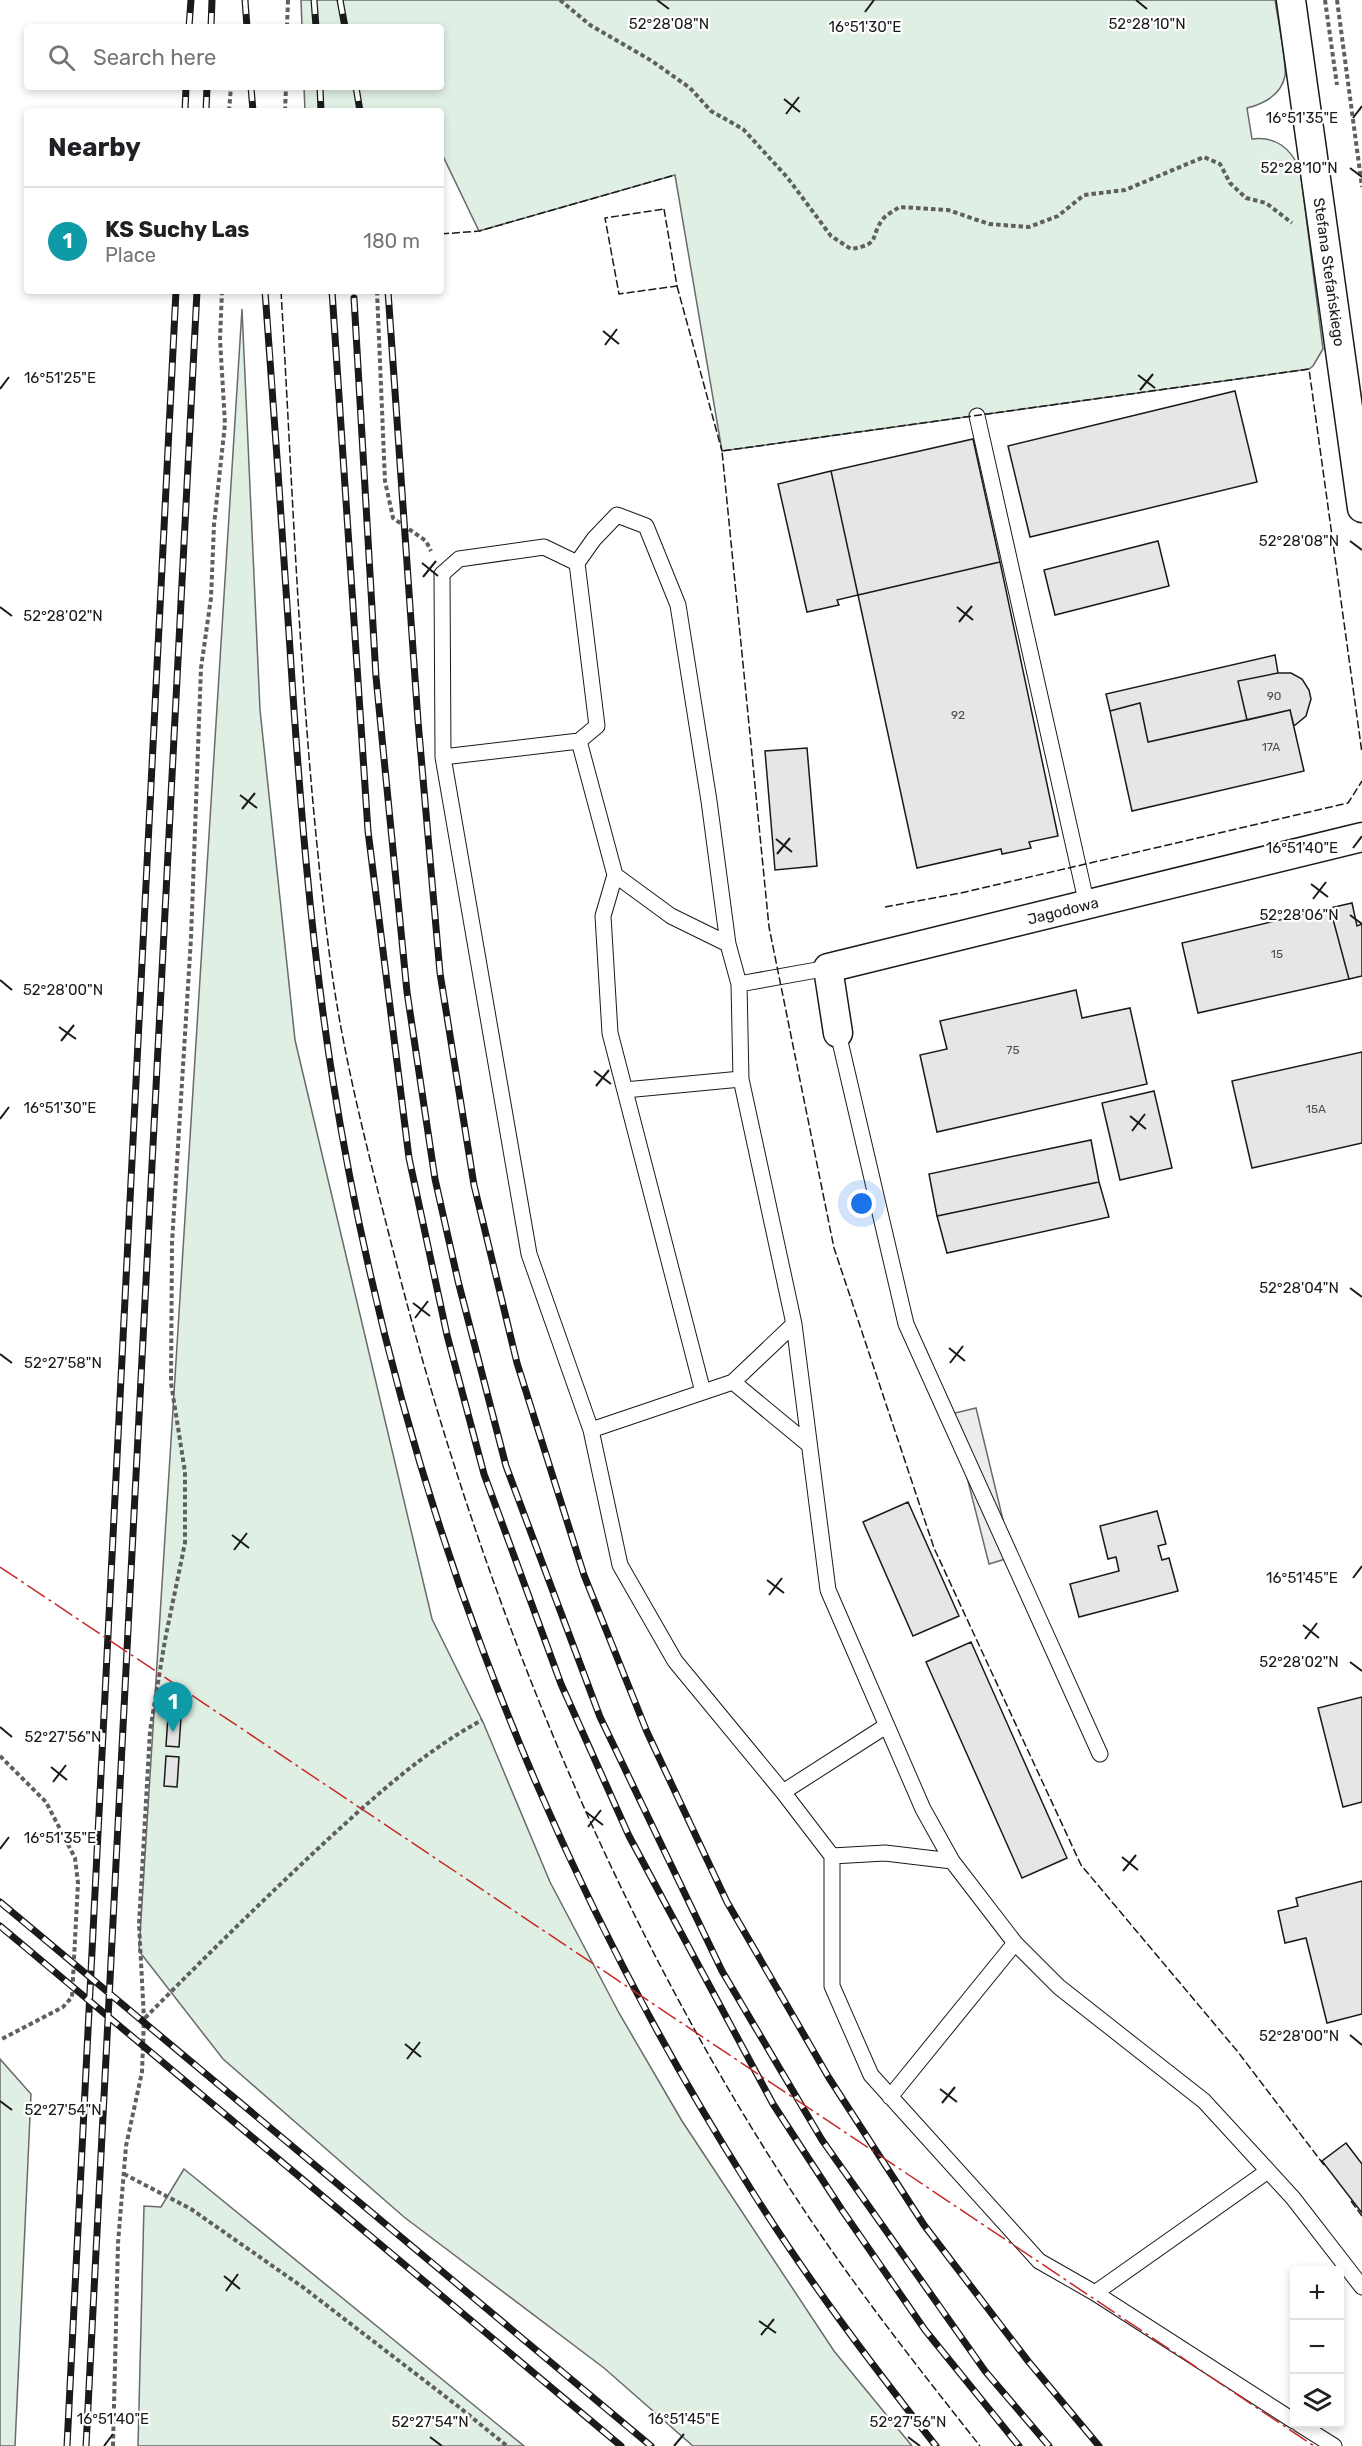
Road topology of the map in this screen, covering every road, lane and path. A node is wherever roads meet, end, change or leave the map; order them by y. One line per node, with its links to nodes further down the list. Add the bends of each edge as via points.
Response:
1 (288, 0): 5 (path)
2 (560, 0): 11 (path, via 590,25 690,88 711,111 743,129 787,177 831,236 851,249 866,247 883,220 898,207 948,210 989,224 1029,227 1058,216 1084,195 1125,190 1204,158 1220,164 1230,183 1246,198 1266,203 1294,224)
3 (1291, 0): 11 (street, Stefana Stefańskiego)
4 (1337, 0): 10 (path)
5 (287, 24)
6 (231, 90): 8 (path)
7 (286, 90): 9 (path)
8 (229, 108)
9 (285, 108)
10 (1362, 187)
11 (1323, 226): 15 (street, Stefana Stefańskiego)
12 (222, 294): 43 (path, via 225,424 211,598 201,668 191,938 172,1243 171,1383 185,1472 185,1542 150,1731 139,1924)
13 (377, 294): 18 (path, via 385,481 393,518 426,541)
14 (977, 416): 23 (lane)
15 (1358, 457): 16 (street, Stefana Stefańskiego)
16 (1362, 508)
17 (577, 563): 18 (lane, via 544,547 459,559); 19 (lane, via 597,726); 24 (lane, via 618,515 646,526 678,605)
18 (442, 574): 20 (lane)
19 (579, 741): 20 (lane); 22 (lane)
20 (443, 757): 33 (lane, via 529,1254)
21 (1362, 837): 23 (street, Jagodowa)
22 (615, 875): 24 (lane, via 671,916); 29 (lane, via 603,916 610,1033)
23 (1087, 905): 25 (street, Jagodowa)
24 (728, 944): 26 (lane)
25 (828, 968): 26 (lane); 27 (street)
26 (739, 984): 28 (lane)
27 (838, 1033): 37 (lane, via 906,1324)
28 (741, 1079): 29 (lane); 30 (lane)
29 (625, 1090): 32 (lane)
30 (794, 1324): 31 (lane); 34 (lane)
31 (733, 1382): 32 (lane); 34 (lane)
32 (703, 1392): 33 (lane)
33 (591, 1430): 39 (lane, via 620,1565 675,1661)
34 (808, 1444): 36 (lane, via 828,1590)
35 (482, 1720): 43 (path, via 450,1738 369,1801 245,1916)
36 (886, 1726): 39 (lane); 41 (lane)
37 (1100, 1754)
38 (0, 1756): 44 (path, via 45,1802 75,1858 78,1883 72,1996 63,2007)
39 (783, 1792): 40 (lane)
40 (832, 1856): 41 (lane, via 885,1853); 45 (lane, via 832,1986 871,2075)
41 (952, 1862): 42 (lane)
42 (1015, 1943): 45 (lane); 46 (lane, via 1059,1987 1204,2101)
43 (144, 2019): 47 (path, via 142,2072)
44 (0, 2040)
45 (890, 2097): 49 (lane, via 1039,2260)
46 (1268, 2171): 48 (lane); 49 (lane)
47 (124, 2174): 52 (path, via 118,2243); 53 (path, via 191,2209 313,2295)
48 (1362, 2287)
49 (1095, 2293): 50 (lane)
50 (1290, 2418)
51 (1305, 2428): 54 (lane)
52 (113, 2446)
53 (507, 2446)
54 (1334, 2446)

